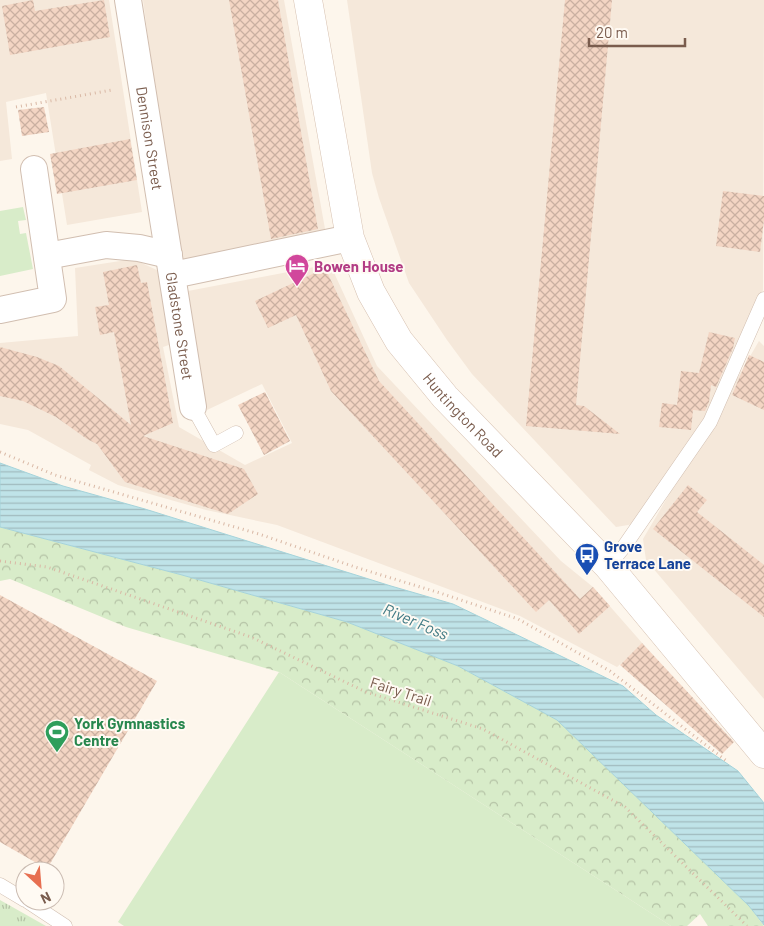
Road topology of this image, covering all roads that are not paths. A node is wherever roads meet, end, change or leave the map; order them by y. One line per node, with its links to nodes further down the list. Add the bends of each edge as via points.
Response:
1 (128, 0): 6 (street, Dennison Street)
2 (308, 0): 4 (street, Huntington Road)
3 (34, 169): 5 (street)
4 (350, 238): 6 (street, Gladstone Street); 11 (street, Huntington Road, via 371,292 399,341 445,397)
5 (47, 256): 6 (street, Gladstone Street, via 106,245 139,248); 8 (street, via 54,299)
6 (171, 265): 9 (street, Gladstone Street)
7 (764, 299): 11 (lane, via 710,422)
8 (0, 310)
9 (193, 407): 10 (lane, via 214,445)
10 (236, 433)
11 (608, 566): 12 (street, Huntington Road)
12 (764, 754)
13 (0, 885): 14 (lane)
14 (15, 894)
15 (42, 911): 16 (lane)
16 (65, 926)

